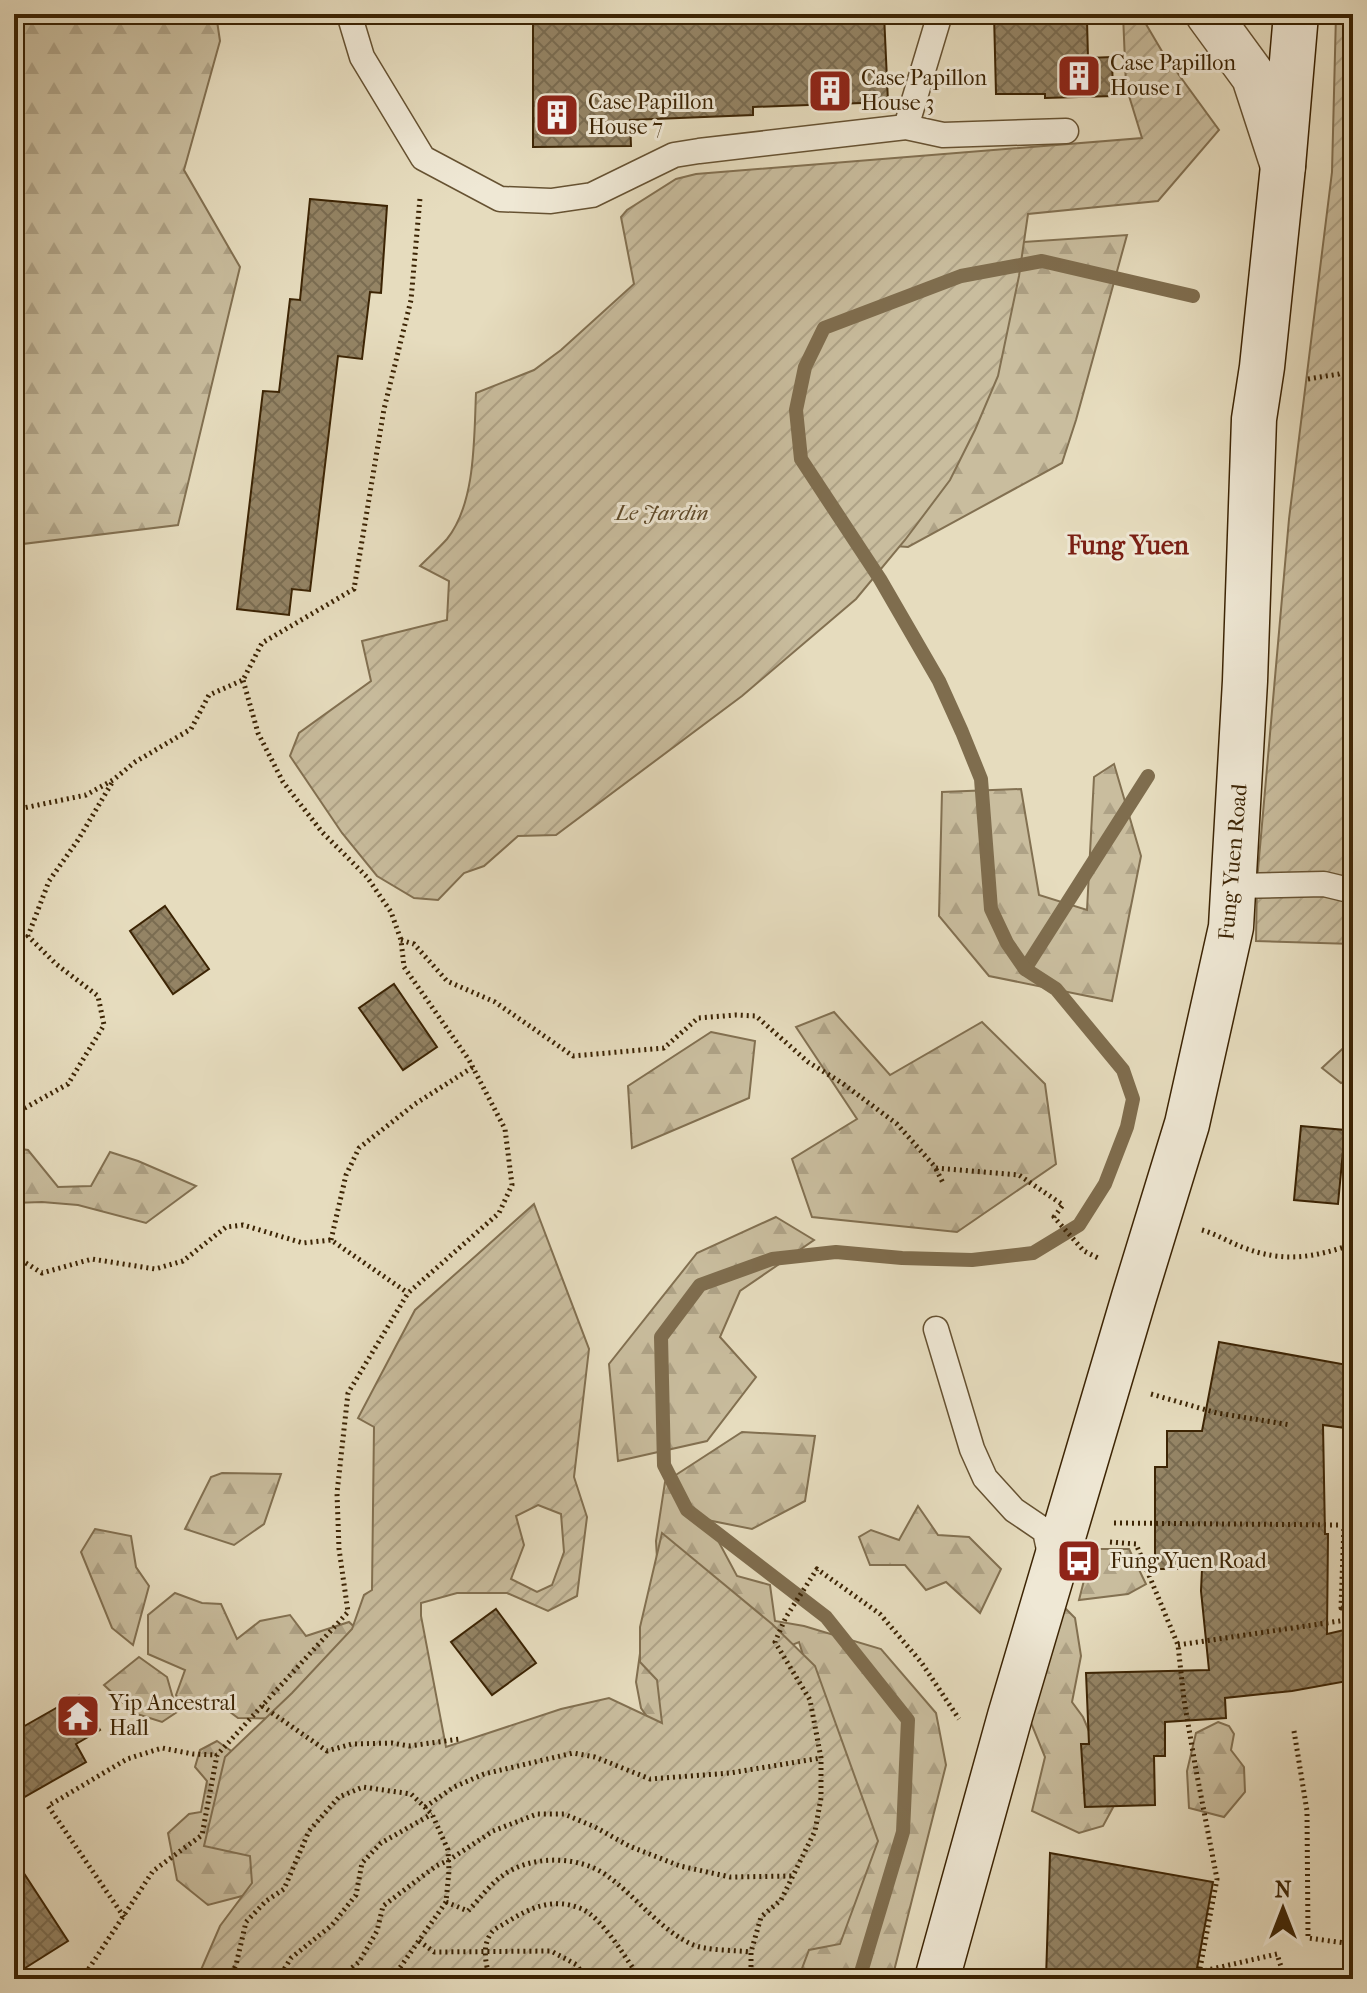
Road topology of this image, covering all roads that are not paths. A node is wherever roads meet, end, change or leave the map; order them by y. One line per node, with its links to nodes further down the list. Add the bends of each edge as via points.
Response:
1 (349, 14): 5 (lane, via 362,57 423,158 500,199 551,201 592,195 674,155)
2 (940, 14): 5 (lane)
3 (1208, 14): 7 (street, Fung Yuen Road, via 1254,77)
4 (1296, 14): 7 (street)
5 (906, 127): 6 (lane, via 943,135)
6 (1066, 131)
7 (1283, 166): 8 (street, Fung Yuen Road, via 1254,419)
8 (1235, 886): 9 (lane, via 1324,884); 11 (street, Fung Yuen Road, via 1231,927 1187,1124)
9 (1353, 891)
10 (936, 1329): 11 (lane, via 985,1478 1014,1510 1045,1531)
11 (1058, 1557): 12 (street, Fung Yuen Road)
12 (937, 1979)

